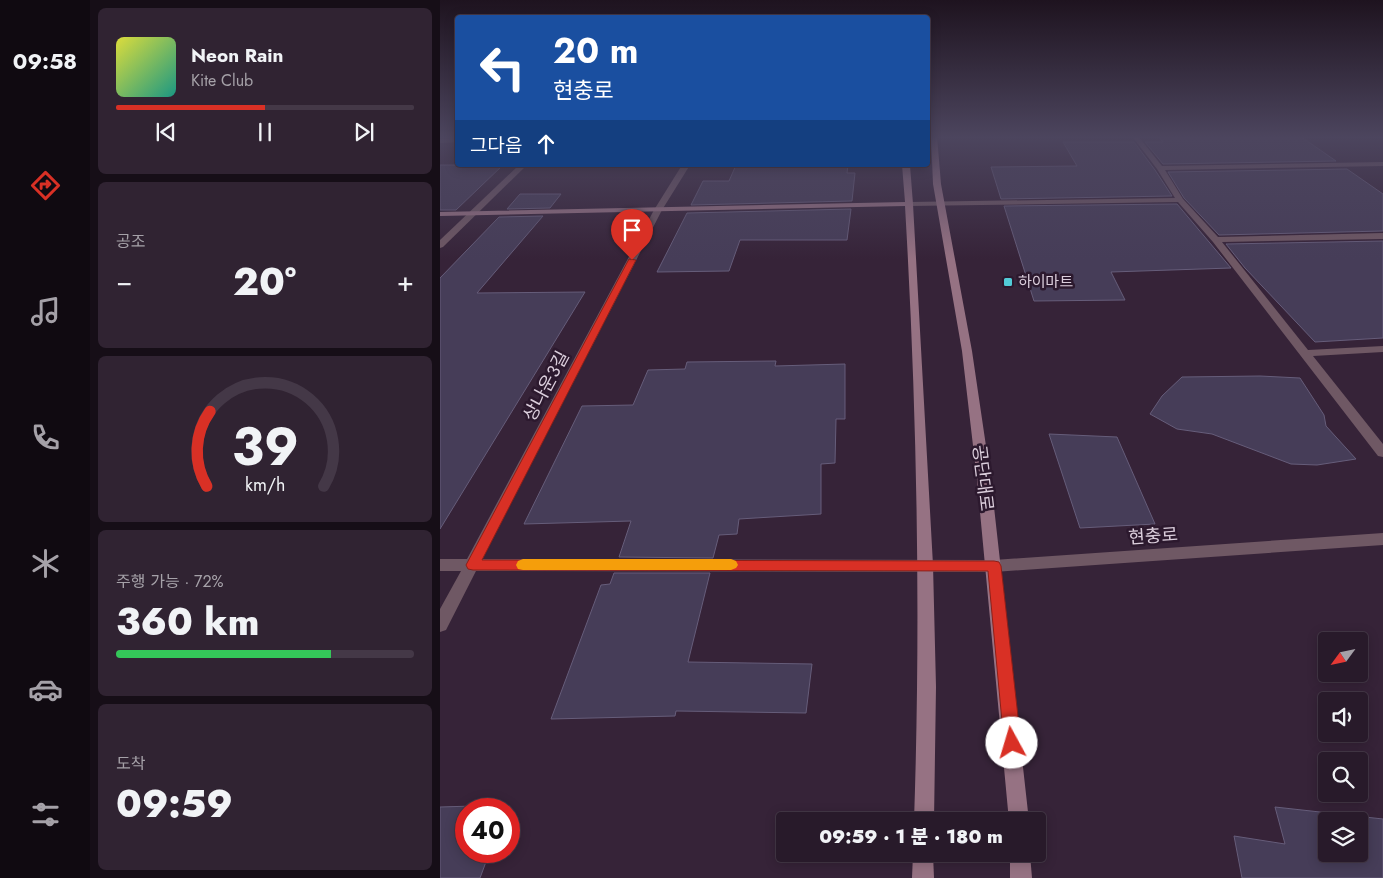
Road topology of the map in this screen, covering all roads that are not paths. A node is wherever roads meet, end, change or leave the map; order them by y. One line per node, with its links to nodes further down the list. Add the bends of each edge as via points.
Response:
1 (511, 177): 11 (street)
2 (679, 177): 9 (street, 상나운3길)
3 (907, 177): 8 (street)
4 (937, 177): 7 (street, 공단대로)
5 (1166, 177): 6 (street)
6 (1180, 200): 7 (street); 13 (street)
7 (941, 203): 8 (street); 22 (street, 공단대로, via 967,351)
8 (909, 204): 9 (street); 21 (street)
9 (658, 210): 11 (street); 20 (street, 상나운3길)
10 (440, 214): 11 (street)
11 (472, 214): 14 (street)
12 (1383, 236): 13 (street)
13 (1216, 240): 16 (street)
14 (440, 245)
15 (1383, 349): 16 (street)
16 (1304, 353): 17 (street)
17 (1383, 453)
18 (1383, 539): 22 (street, 현충로)
19 (440, 565): 20 (street, 현충로)
20 (473, 565): 21 (street, 현충로); 23 (street, 상나운3길)
21 (925, 565): 22 (street, 현충로); 24 (street)
22 (994, 566): 25 (street, 공단대로)
23 (440, 625)
24 (924, 812)
25 (1018, 812)
26 (923, 862): 28 (street)
27 (1020, 862): 29 (street)
28 (922, 878)
29 (1021, 878)

